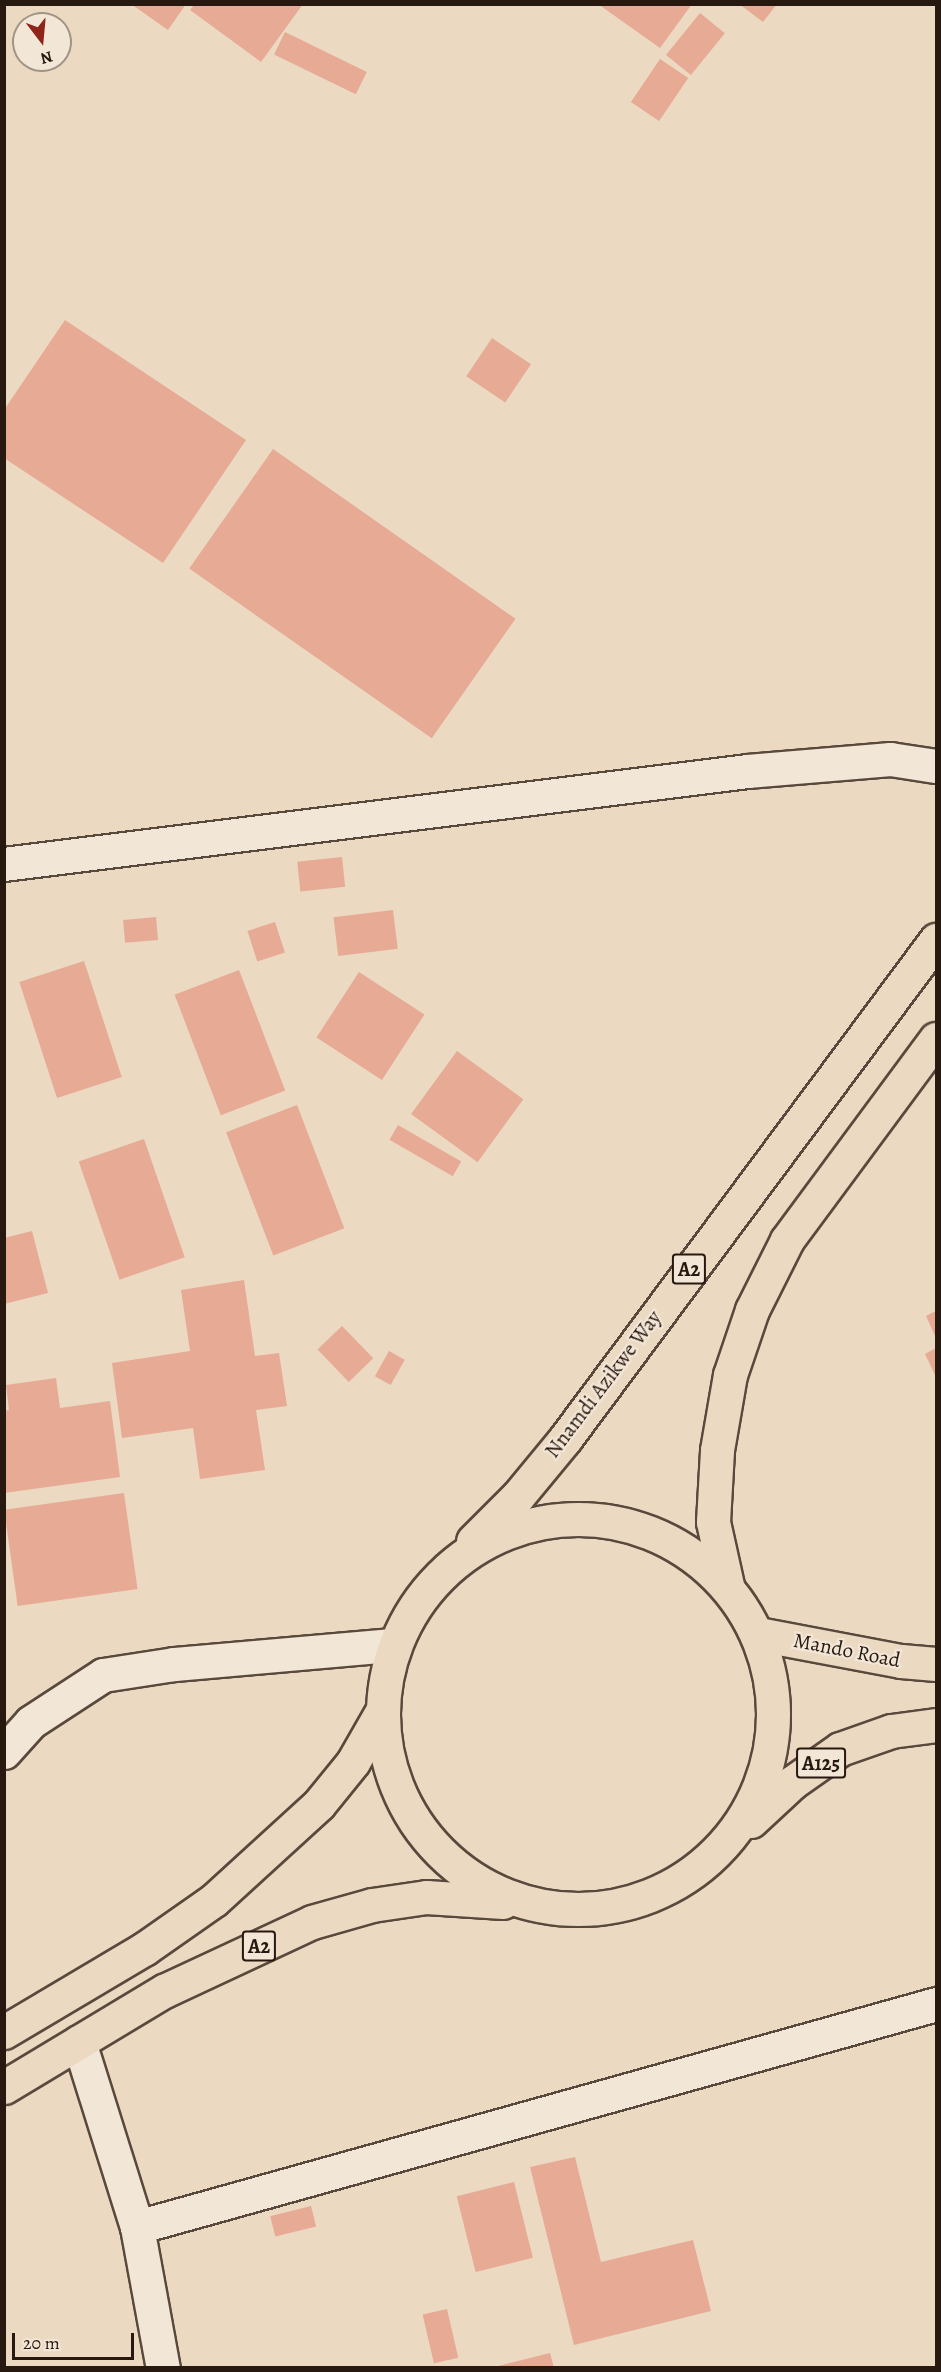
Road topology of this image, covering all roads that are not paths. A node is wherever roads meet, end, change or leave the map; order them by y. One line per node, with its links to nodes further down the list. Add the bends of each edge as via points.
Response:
1 (936, 766): 2 (street, via 890,759 747,771)
2 (4, 864)
3 (936, 940): 6 (highway, Nnamdi Azikwe Way / A2, via 565,1439 518,1496)
4 (936, 1039): 5 (highway, via 787,1240 752,1310 730,1375 717,1450 713,1522)
5 (727, 1585): 6 (highway, via 675,1543 611,1520 600,1520 544,1521 481,1544); 7 (highway)
6 (428, 1586): 8 (highway)
7 (758, 1634): 9 (highway, Mando Road); 13 (highway, via 776,1706 764,1778)
8 (393, 1645): 10 (highway); 12 (street, via 174,1664 103,1675 31,1722)
9 (936, 1664)
10 (381, 1713): 14 (highway, via 392,1780 425,1839 477,1883); 16 (highway, via 353,1762 319,1804 214,1900 144,1948)
11 (936, 1725): 13 (highway, A125, via 891,1731 840,1749 793,1782)
12 (4, 1752)
13 (727, 1843): 14 (highway, via 674,1885 610,1908)
14 (541, 1907): 17 (highway, A2, via 426,1897 372,1905 312,1922 164,1991)
15 (936, 2004): 19 (street)
16 (4, 2032)
17 (79, 2042): 18 (highway, A2); 19 (street)
18 (4, 2087)
19 (137, 2227): 20 (street)
20 (163, 2367)

